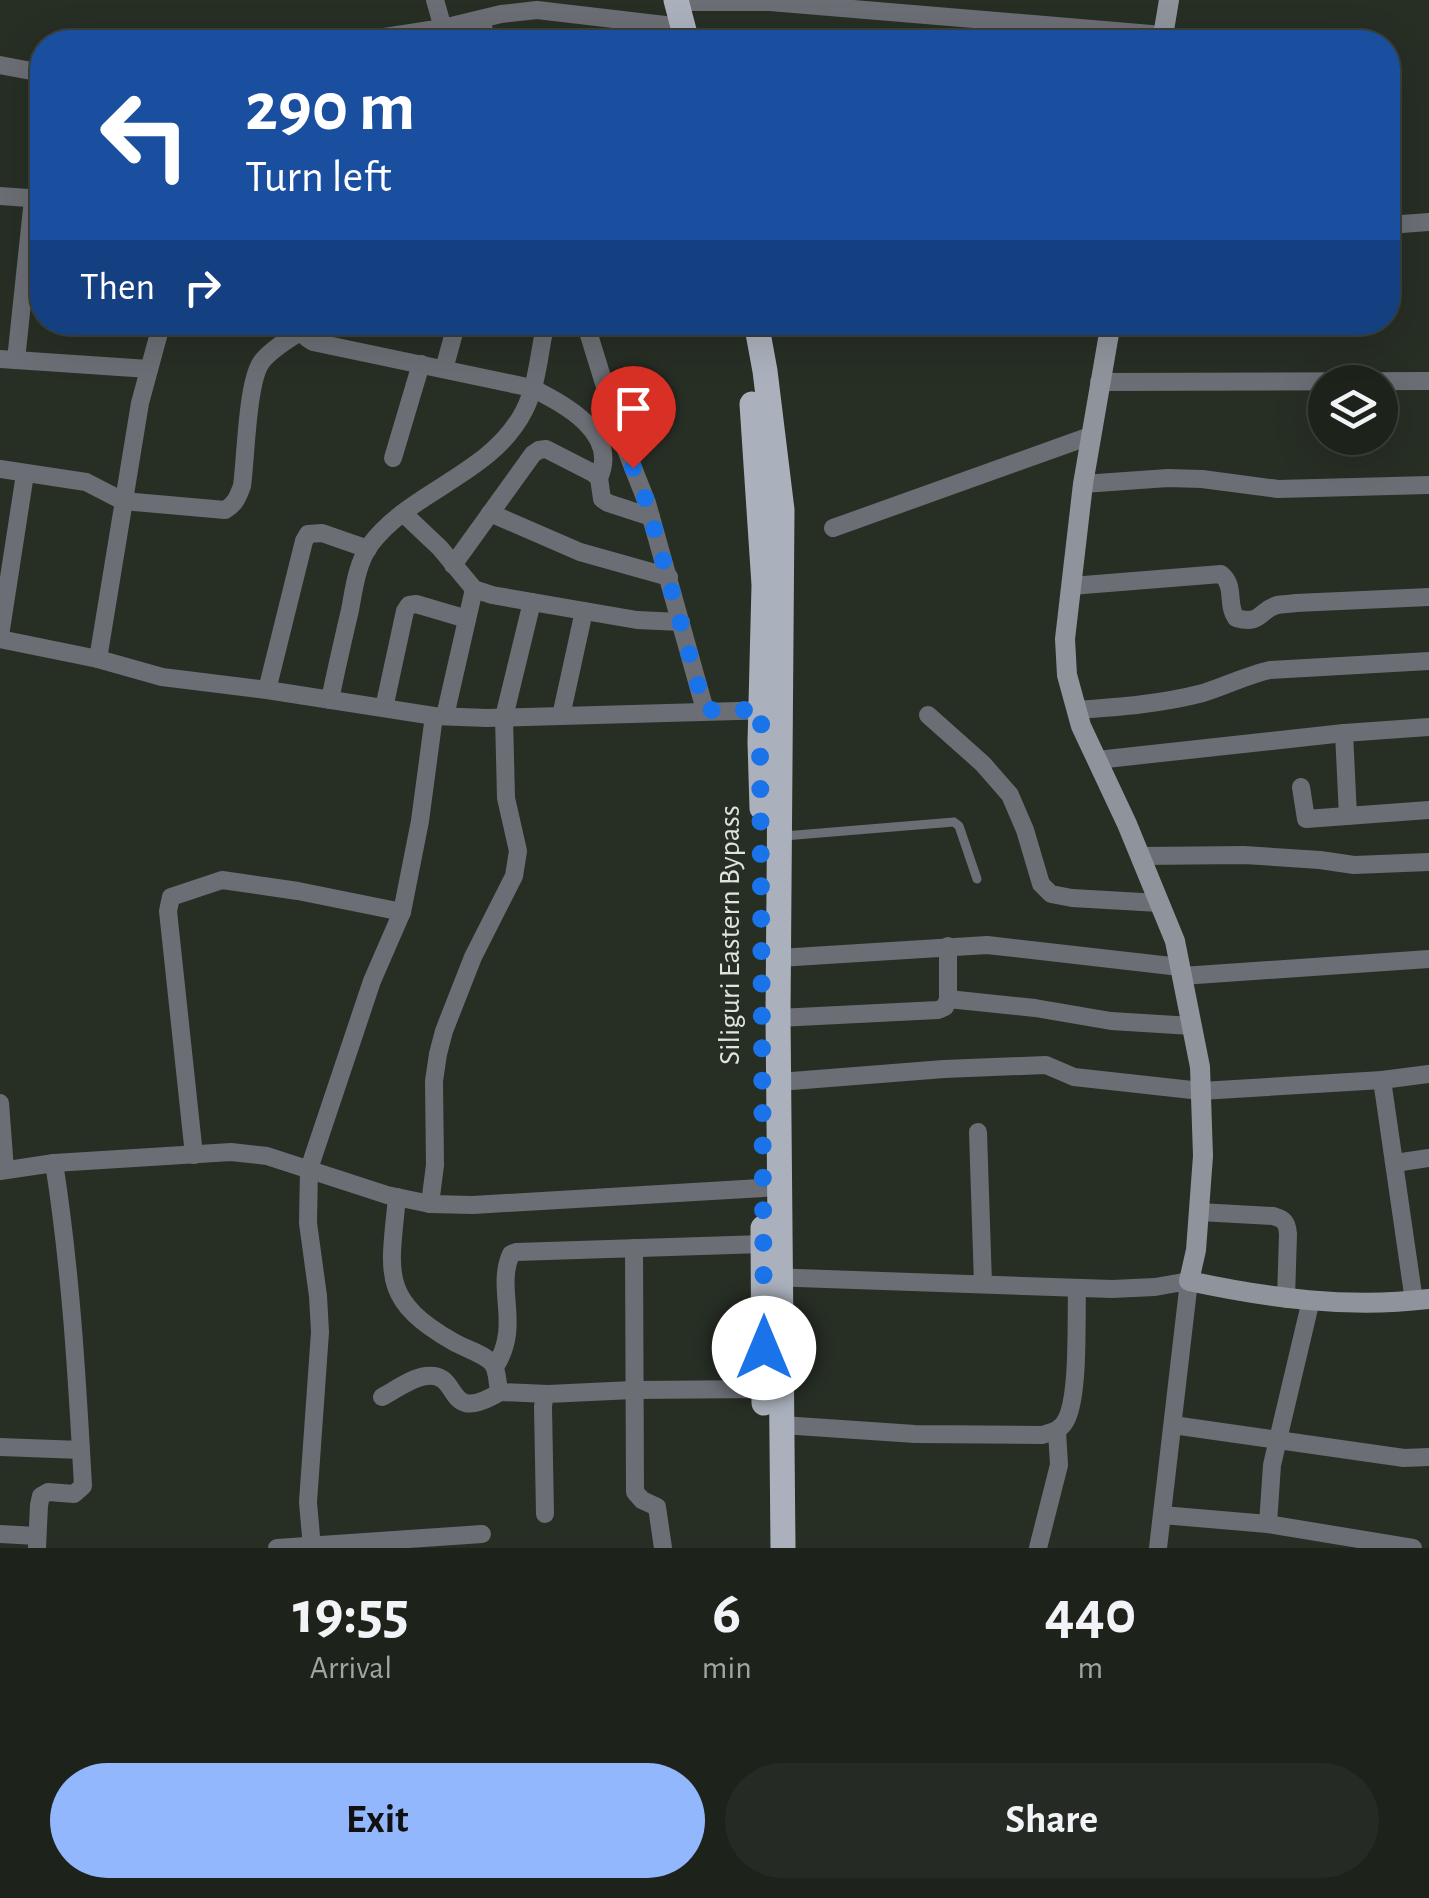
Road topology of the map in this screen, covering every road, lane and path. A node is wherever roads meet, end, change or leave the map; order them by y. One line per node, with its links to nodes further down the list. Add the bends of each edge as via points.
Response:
1 (435, 0): 5 (street)
2 (1169, 0): 9 (street)
3 (670, 14): 4 (street, via 537,10); 8 (street, via 770,2)
4 (481, 19): 5 (street); 7 (street)
5 (443, 28): 6 (street)
6 (430, 30)
7 (484, 30)
8 (1067, 30)
9 (1164, 30)
10 (0, 65): 11 (street)
11 (30, 71)
12 (0, 196): 13 (street)
13 (30, 198)
14 (1429, 222): 15 (street)
15 (1400, 224)
16 (30, 242): 26 (street)
17 (158, 335): 28 (street)
18 (291, 335): 40 (street, via 255,370 242,486 232,506)
19 (304, 335): 27 (street)
20 (453, 335): 29 (street)
21 (543, 335): 32 (street)
22 (589, 335): 44 (street)
23 (744, 335): 41 (main road, Siliguri Eastern Bypass)
24 (758, 335): 41 (main road, Siliguri Eastern Bypass)
25 (1108, 335): 31 (street)
26 (8, 360): 28 (street)
27 (421, 364): 29 (street); 34 (street)
28 (149, 369): 40 (street)
29 (444, 369): 32 (street)
30 (1429, 381): 31 (street)
31 (1099, 382): 33 (street)
32 (532, 388): 37 (street, via 586,421 600,444); 42 (street, via 525,410 496,449)
33 (1090, 436): 38 (street); 45 (street)
34 (393, 458)
35 (0, 469): 36 (street)
36 (25, 474): 40 (street, via 86,482); 56 (street)
37 (599, 478): 43 (street, via 540,450); 44 (street, via 602,499)
38 (1082, 484): 39 (street, via 1168,478 1278,489); 49 (street)
39 (1429, 485)
40 (123, 501): 57 (street)
41 (771, 511): 63 (main road, Siliguri Eastern Bypass)
42 (403, 513): 46 (street); 47 (street)
43 (490, 513): 47 (street); 48 (street, via 580,552)
44 (651, 517): 48 (street)
45 (833, 528)
46 (368, 549): 59 (street, via 308,534); 60 (street)
47 (453, 565): 50 (street)
48 (669, 577): 55 (street)
49 (1072, 586): 51 (street, via 1221,574 1230,584 1232,612 1244,620 1296,603); 64 (street, via 1065,638)
50 (474, 588): 52 (street); 54 (street)
51 (1429, 597)
52 (532, 602): 53 (street); 68 (street)
53 (584, 611): 55 (street); 67 (street)
54 (468, 619): 61 (street, via 409,605); 66 (street)
55 (681, 622): 62 (street)
56 (0, 638): 57 (street)
57 (98, 659): 59 (street, via 162,677)
58 (1429, 661): 64 (street, via 1270,670 1170,700)
59 (267, 690): 60 (street)
60 (330, 700): 61 (street)
61 (384, 708): 66 (street)
62 (705, 710): 63 (street); 67 (street)
63 (771, 710): 75 (main road, Siliguri Eastern Bypass); 101 (main road, Siliguri Eastern Bypass, via 760,742)
64 (1077, 710): 71 (street)
65 (928, 715): 79 (street, via 1010,795 1041,884 1051,894)
66 (439, 716): 68 (street); 80 (street)
67 (561, 716): 68 (street)
68 (504, 717): 103 (street, via 506,798 518,851 514,876 472,957 438,1054)
69 (1429, 728): 70 (street)
70 (1344, 732): 71 (street); 74 (street)
71 (1097, 760): 76 (street)
72 (1301, 787): 74 (street, via 1306,819)
73 (1429, 810): 74 (street)
74 (1348, 816)
75 (778, 836): 78 (lane, via 954,822); 82 (main road, Siliguri Eastern Bypass)
76 (1140, 856): 77 (street); 79 (street)
77 (1429, 862)
78 (976, 879)
79 (1159, 903): 84 (street)
80 (402, 912): 94 (street, via 222,880 171,897); 98 (street)
81 (948, 946): 82 (street); 84 (street); 85 (street)
82 (779, 958): 86 (main road, Siliguri Eastern Bypass)
83 (1429, 959): 84 (street)
84 (1181, 972): 87 (street)
85 (948, 999): 86 (street, via 938,1010); 87 (street)
86 (778, 1018): 90 (main road, Siliguri Eastern Bypass)
87 (1192, 1026): 91 (street)
88 (1429, 1074): 89 (street)
89 (1382, 1080): 91 (street); 96 (street)
90 (779, 1082): 91 (street, via 1046,1065 1074,1077); 101 (main road, Siliguri Eastern Bypass)
91 (1201, 1091): 104 (street)
92 (0, 1102): 99 (street)
93 (978, 1132): 109 (street)
94 (194, 1155): 97 (street); 98 (street, via 267,1156)
95 (1429, 1158): 96 (street)
96 (1395, 1163): 113 (street)
97 (54, 1164): 99 (street); 125 (street, via 69,1268)
98 (309, 1168): 102 (street); 133 (street, via 320,1332 308,1502)
99 (3, 1170)
100 (349, 1182): 102 (street)
101 (771, 1187): 103 (street); 105 (main road, Siliguri Eastern Bypass); 107 (main road, Siliguri Eastern Bypass)
102 (392, 1196): 103 (street); 114 (street, via 393,1283 403,1304)
103 (430, 1204)
104 (1199, 1212): 108 (street); 111 (street, via 1283,1219)
105 (763, 1244): 106 (street); 107 (main road, Siliguri Eastern Bypass)
106 (634, 1248): 114 (street, via 511,1254 507,1343); 116 (street)
107 (772, 1277): 109 (street); 115 (main road, Siliguri Eastern Bypass); 120 (main road, Siliguri Eastern Bypass)
108 (1189, 1281): 110 (street); 111 (street); 121 (street)
109 (983, 1284): 110 (street)
110 (1077, 1288): 122 (street, via 1072,1398)
111 (1286, 1299): 112 (street)
112 (1311, 1300): 113 (street); 123 (street)
113 (1421, 1300)
114 (495, 1366): 117 (street)
115 (764, 1389): 116 (street); 136 (main road, Siliguri Eastern Bypass)
116 (633, 1390): 118 (street); 135 (street, via 635,1492 657,1507)
117 (500, 1392): 118 (street); 119 (street, via 472,1405 442,1380 423,1376)
118 (548, 1394): 127 (street)
119 (382, 1397)
120 (782, 1425): 122 (street, via 916,1434); 137 (main road, Siliguri Eastern Bypass)
121 (1173, 1425): 123 (street); 128 (street)
122 (1057, 1431): 138 (street, via 1059,1465)
123 (1278, 1439): 126 (street); 129 (street)
124 (0, 1447): 125 (street)
125 (81, 1450): 132 (street, via 83,1486 74,1494 42,1496)
126 (1429, 1458)
127 (545, 1514)
128 (1162, 1515): 129 (street); 139 (street)
129 (1268, 1524): 140 (street)
130 (0, 1534): 132 (street)
131 (482, 1534): 133 (street)
132 (37, 1542)
133 (312, 1547): 134 (street)
134 (277, 1548)
135 (663, 1548)
136 (766, 1548)
137 (783, 1548)
138 (1038, 1548)
139 (1158, 1548)
140 (1413, 1548)

